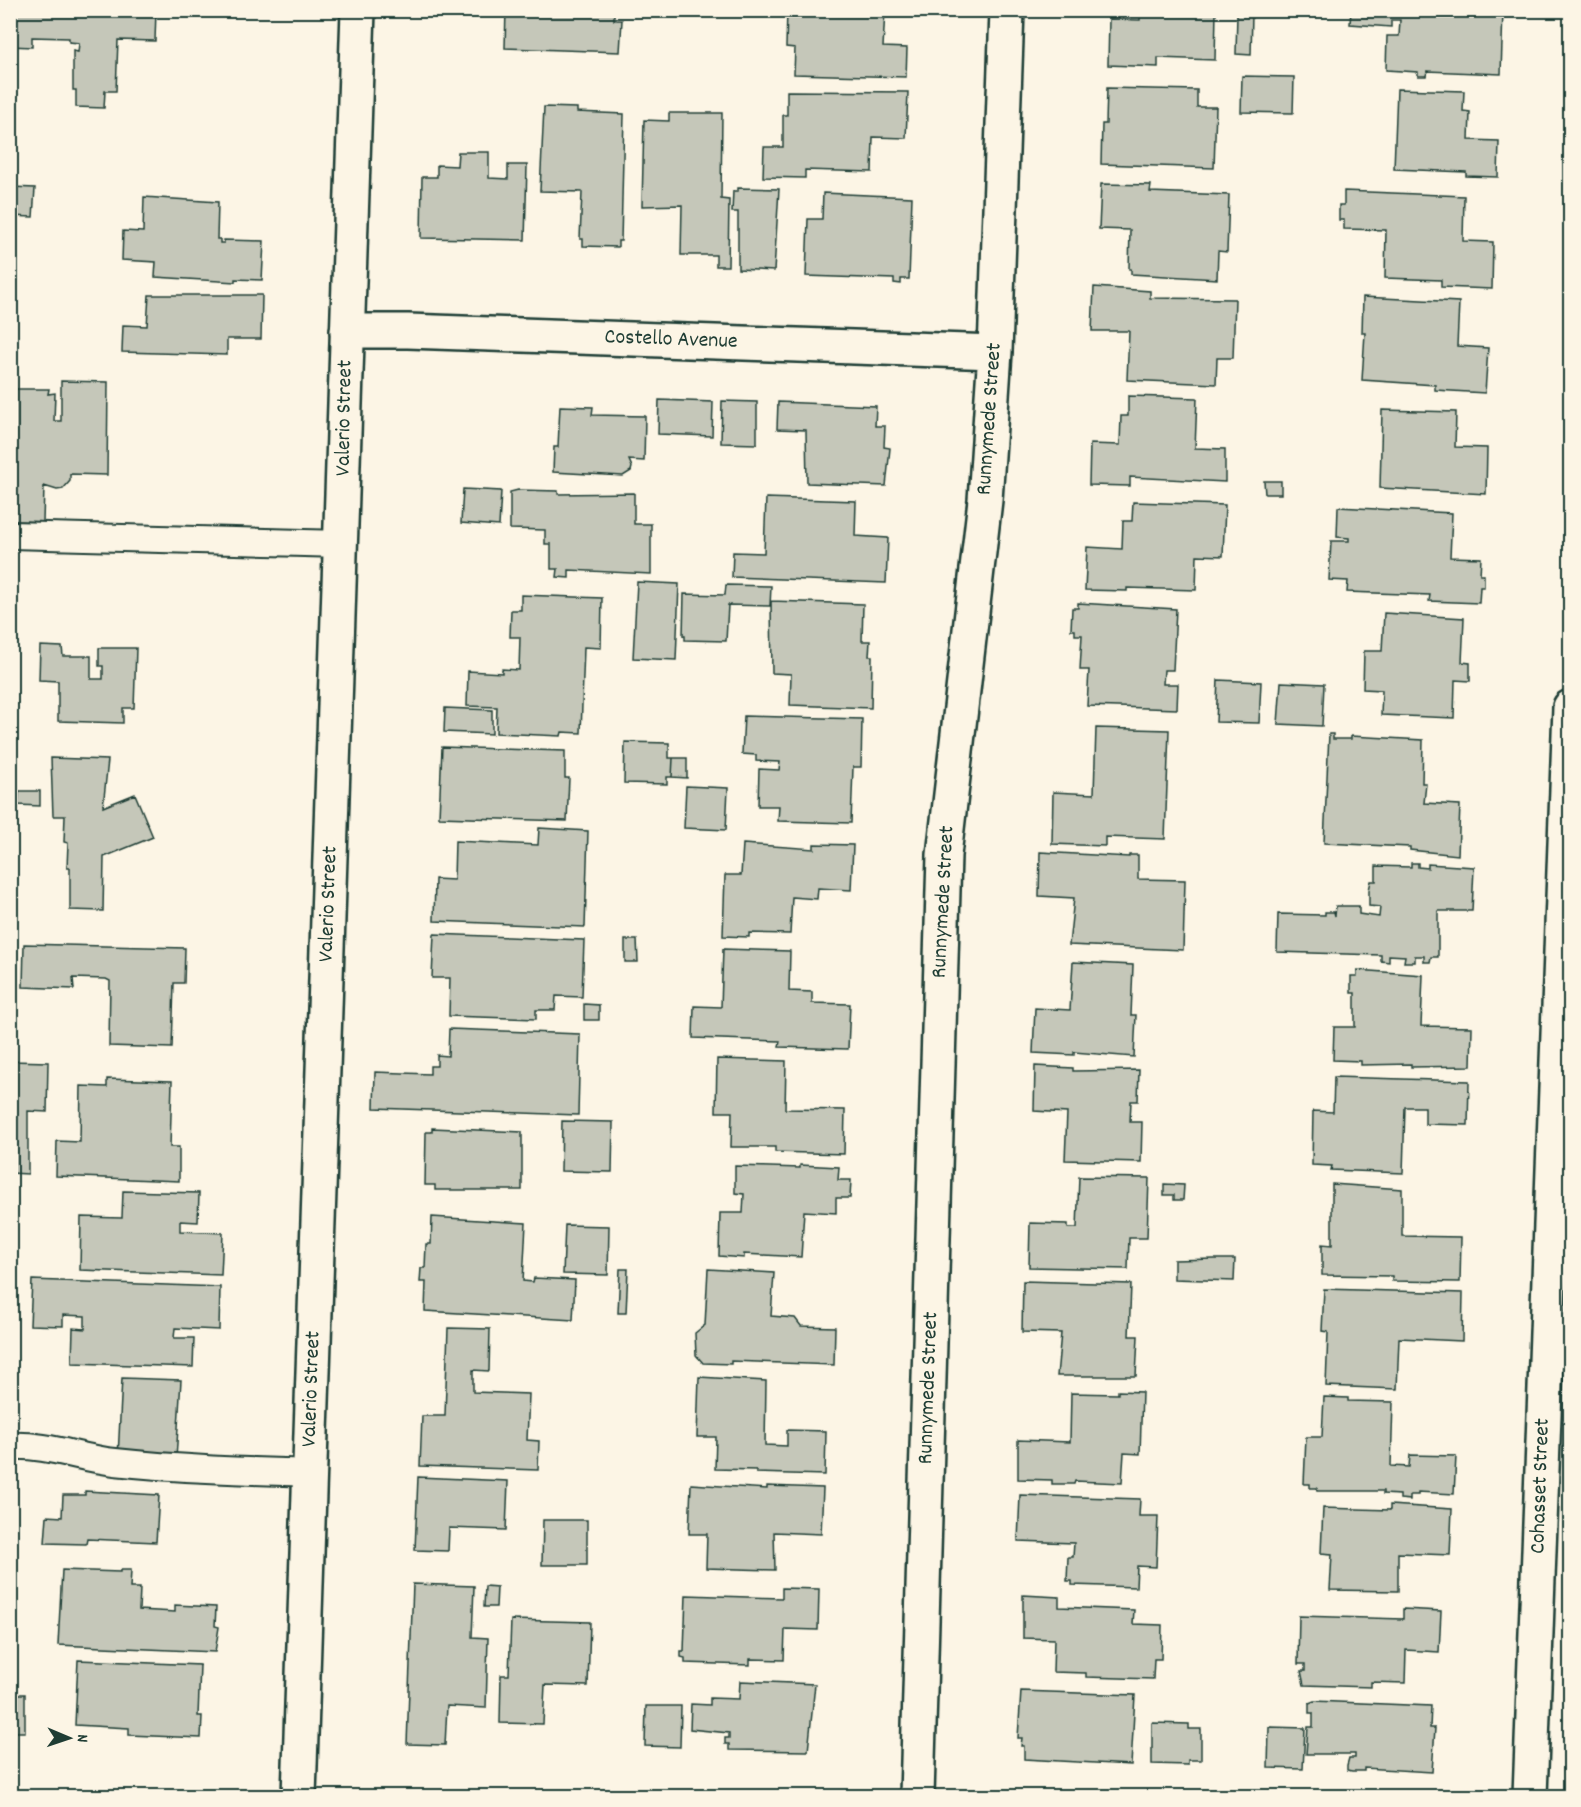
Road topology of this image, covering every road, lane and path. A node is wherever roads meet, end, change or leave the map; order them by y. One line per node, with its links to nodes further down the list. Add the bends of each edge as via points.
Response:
1 (358, 10): 3 (street, Valerio Street)
2 (1007, 10): 4 (street, Runnymede Street)
3 (347, 331): 4 (street, Costello Avenue); 6 (street, Valerio Street)
4 (995, 352): 11 (street, Runnymede Street, via 985,500 944,855)
5 (10, 535): 6 (lane)
6 (342, 544): 9 (street, Valerio Street)
7 (1570, 707): 12 (street, Cohasset Street)
8 (10, 1446): 9 (lane, via 34,1445 158,1467)
9 (310, 1473): 10 (street, Valerio Street)
10 (299, 1797)
11 (917, 1797)
12 (1530, 1797)

